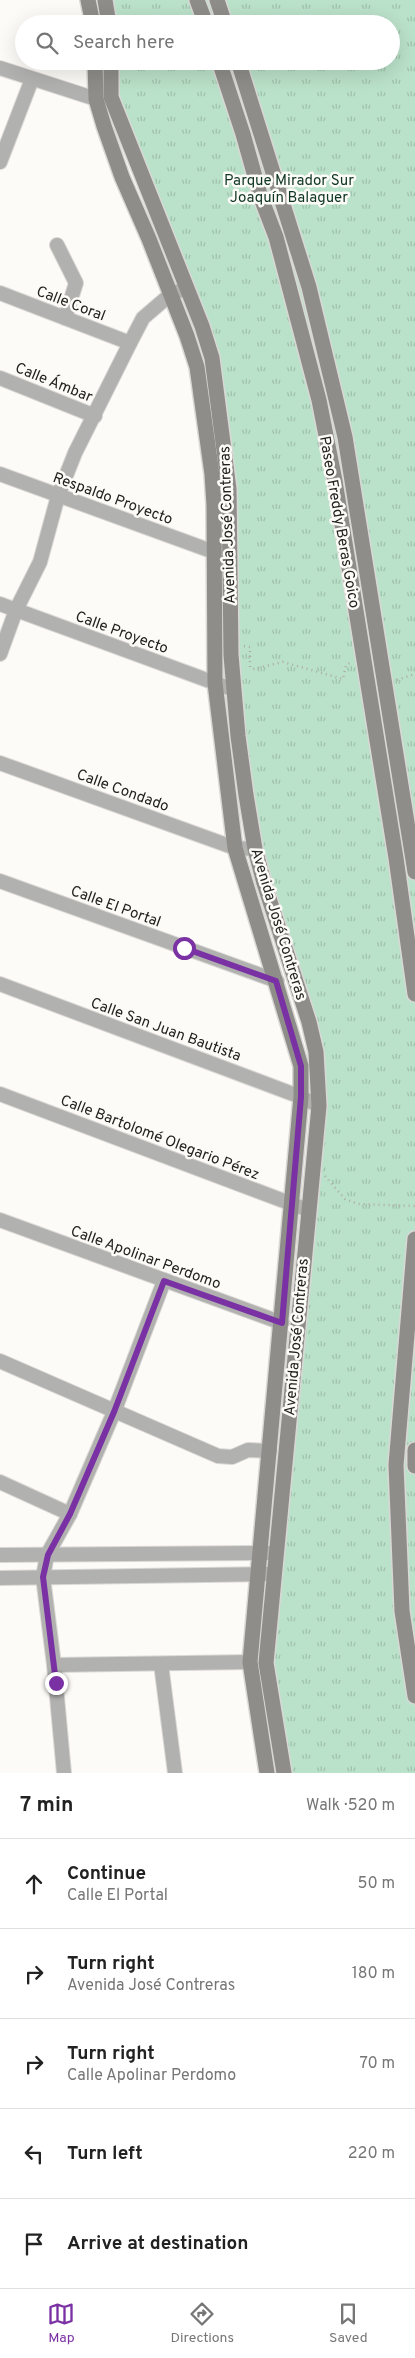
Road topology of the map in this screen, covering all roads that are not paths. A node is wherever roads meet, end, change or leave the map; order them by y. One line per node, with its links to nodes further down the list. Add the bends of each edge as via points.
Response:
1 (88, 0): 5 (main road)
2 (105, 0): 6 (main road)
3 (197, 0): 7 (main road)
4 (217, 0): 8 (main road)
5 (91, 15)
6 (108, 15)
7 (203, 15)
8 (222, 15)
9 (0, 68): 14 (street)
10 (95, 70): 15 (main road, Avenida José Contreras)
11 (111, 70): 18 (main road, Avenida José Contreras, via 111,97)
12 (222, 70): 33 (main road, Paseo Freddy Beras Goico, via 276,237 306,348 335,481)
13 (241, 70): 31 (main road, Paseo Freddy Beras Goico, via 295,238 326,355 345,437)
14 (32, 79): 15 (street); 16 (street)
15 (96, 99): 20 (main road, Avenida José Contreras, via 122,178)
16 (2, 153)
17 (56, 245): 21 (street, via 76,283)
18 (187, 288): 20 (street); 34 (main road, Avenida José Contreras, via 212,358 224,447 230,521)
19 (0, 293): 21 (street, Calle Coral)
20 (171, 294): 22 (street, via 143,318); 27 (main road, Avenida José Contreras, via 197,367 212,474)
21 (65, 318): 22 (street, Calle Coral)
22 (130, 342): 24 (street)
23 (0, 378): 24 (street, Calle Ámbar)
24 (95, 416): 26 (street, via 75,453)
25 (0, 474): 26 (street, Respaldo Proyecto)
26 (58, 496): 27 (street, Respaldo Proyecto); 29 (street, via 40,562)
27 (214, 552): 32 (main road, Avenida José Contreras)
28 (0, 604): 29 (street, Calle Proyecto)
29 (16, 610): 30 (street); 32 (street, Calle Proyecto)
30 (0, 654)
31 (388, 681): 33 (main road); 38 (main road, Paseo Freddy Beras Goico)
32 (215, 683): 34 (street, Calle Proyecto); 36 (main road, Avenida José Contreras)
33 (368, 684): 42 (main road, Paseo Freddy Beras Goico)
34 (234, 690): 37 (main road, Avenida José Contreras)
35 (0, 763): 36 (street, Calle Condado)
36 (235, 848): 37 (street, Calle Condado); 40 (main road, Avenida José Contreras)
37 (255, 849): 45 (main road, Avenida José Contreras, via 309,1022 318,1062)
38 (415, 872)
39 (0, 881): 40 (street, Calle El Portal)
40 (276, 981): 44 (main road, Avenida José Contreras, via 301,1066)
41 (0, 984): 44 (street, Calle San Juan Bautista)
42 (415, 994)
43 (0, 1094): 46 (street, Calle Bartolomé Olegario Pérez)
44 (301, 1097): 45 (street, Calle San Juan Bautista); 46 (main road, Avenida José Contreras)
45 (319, 1106): 47 (main road, Avenida José Contreras)
46 (292, 1204): 47 (street, Calle Bartolomé Olegario Pérez); 51 (main road, Avenida José Contreras)
47 (308, 1210): 60 (main road, Avenida José Contreras)
48 (0, 1220): 50 (street, Calle Apolinar Perdomo)
49 (415, 1240): 70 (main road, via 396,1465 402,1611)
50 (164, 1281): 51 (street, Calle Apolinar Perdomo); 53 (street)
51 (282, 1323): 55 (main road, Avenida José Contreras)
52 (0, 1361): 53 (street)
53 (114, 1412): 55 (street, via 218,1456 232,1457 248,1450); 58 (street)
54 (415, 1450): 56 (main road)
55 (270, 1451): 59 (main road, Avenida José Contreras)
56 (415, 1466)
57 (0, 1482): 58 (street)
58 (70, 1514): 62 (street)
59 (260, 1553): 60 (street); 62 (street); 63 (main road, Avenida José Contreras)
60 (276, 1553): 64 (main road, Avenida José Contreras)
61 (0, 1555): 62 (street)
62 (48, 1555): 65 (street)
63 (258, 1574): 64 (street); 65 (street); 67 (main road, Avenida José Contreras)
64 (274, 1574): 74 (main road, Avenida José Contreras, via 266,1663)
65 (43, 1577): 66 (street); 69 (street)
66 (0, 1578)
67 (250, 1662): 68 (street); 73 (main road, Avenida José Contreras)
68 (160, 1664): 69 (street); 72 (street)
69 (54, 1665): 71 (street)
70 (415, 1696)
71 (64, 1773)
72 (175, 1773)
73 (266, 1773)
74 (284, 1773)

